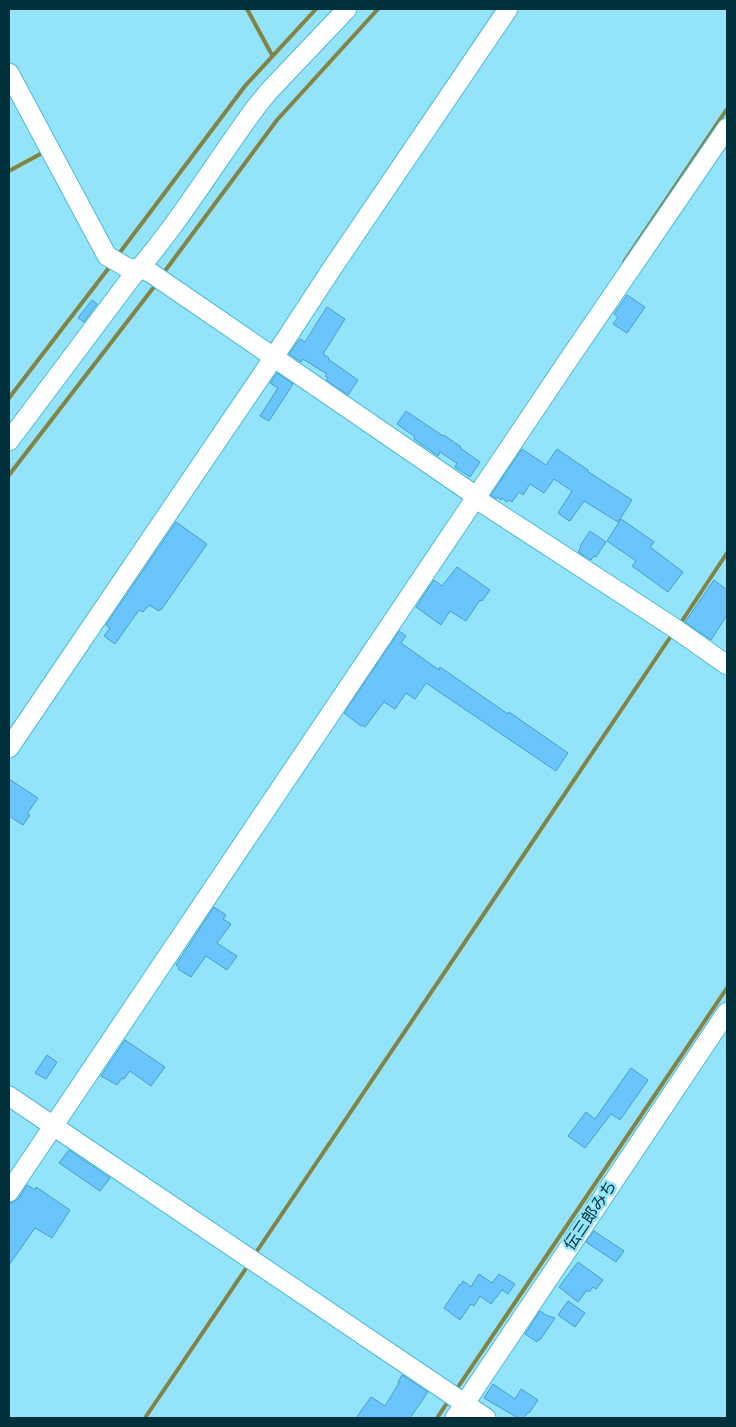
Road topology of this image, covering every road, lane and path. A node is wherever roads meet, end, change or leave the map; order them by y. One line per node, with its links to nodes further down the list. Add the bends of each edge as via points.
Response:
1 (347, 9): 5 (street, via 269,91)
2 (508, 9): 6 (street)
3 (9, 73): 5 (street, via 107,256)
4 (727, 128): 8 (street)
5 (138, 270): 6 (street, via 145,270 160,279); 7 (street)
6 (274, 357): 8 (street); 10 (street)
7 (9, 441)
8 (472, 494): 9 (street); 13 (street)
9 (727, 665)
10 (9, 748)
11 (727, 1012): 15 (street, 伝三郎みち, via 566,1251)
12 (9, 1096): 13 (street)
13 (48, 1122): 14 (street); 15 (street)
14 (9, 1192)
15 (456, 1403): 16 (street)
16 (486, 1418)

